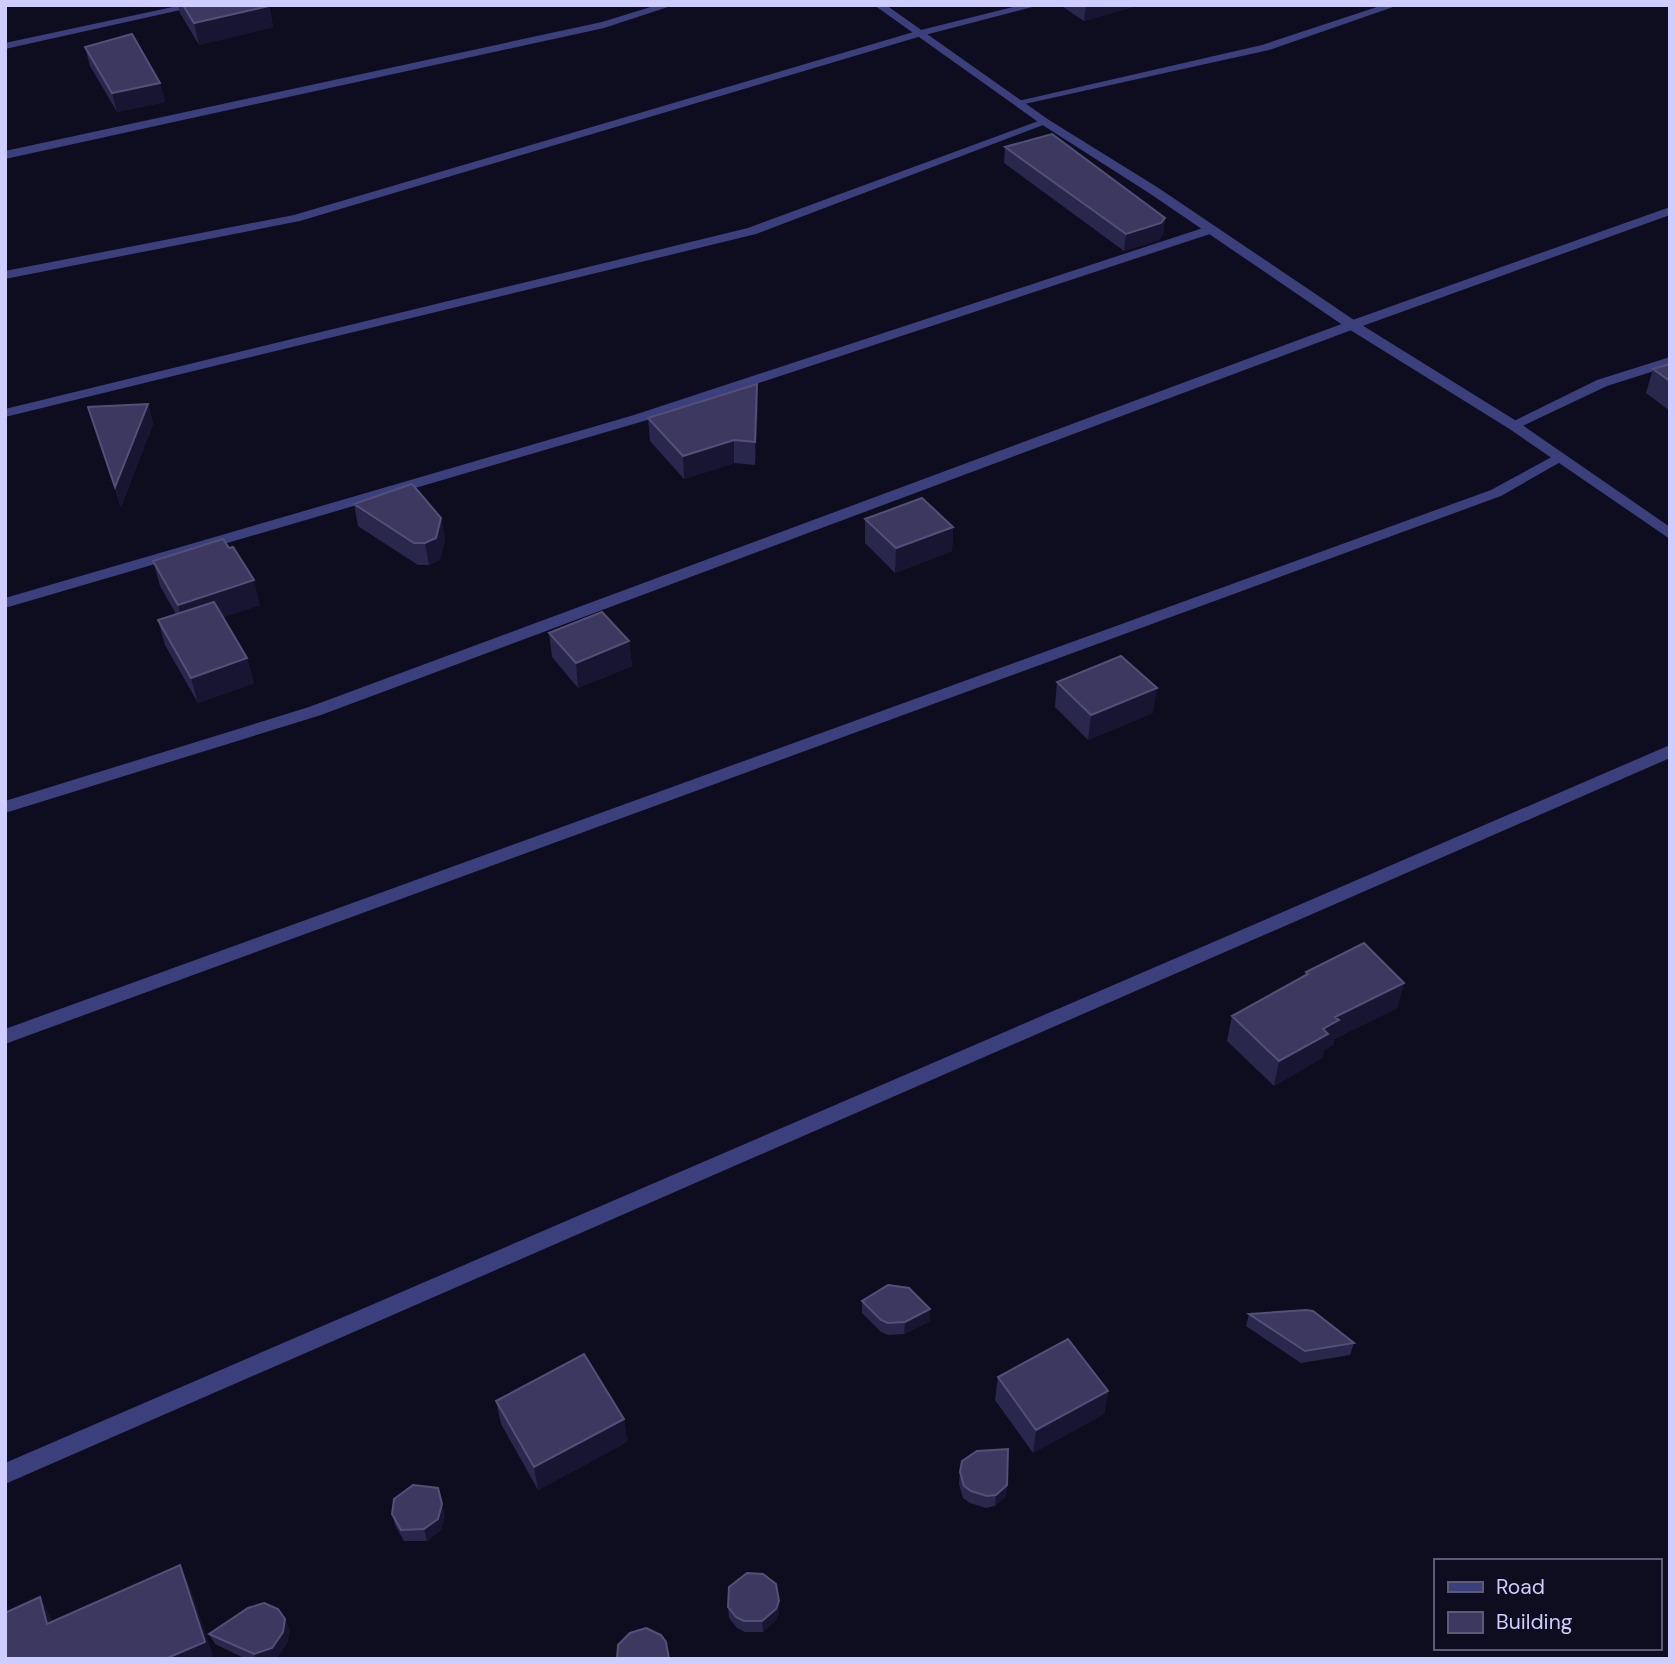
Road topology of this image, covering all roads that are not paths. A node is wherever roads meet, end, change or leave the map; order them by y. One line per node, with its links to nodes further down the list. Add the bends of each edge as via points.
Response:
1 (198, 5): 7 (street)
2 (669, 5): 10 (street, via 604,25)
3 (879, 5): 6 (street)
4 (1035, 5): 6 (street)
5 (1394, 5): 8 (street, via 1265,48)
6 (921, 33): 8 (street); 13 (street, via 296,218)
7 (5, 46)
8 (1020, 102): 9 (street)
9 (1045, 121): 12 (street); 16 (street, via 751,231)
10 (5, 155)
11 (1670, 211): 14 (street)
12 (1209, 230): 14 (street); 20 (street, via 639,418)
13 (5, 275)
14 (1352, 325): 17 (street); 22 (street, via 315,711)
15 (1670, 361): 17 (street, via 1602,383)
16 (5, 413)
17 (1513, 425): 18 (street)
18 (1559, 457): 19 (street); 23 (street, via 1496,493)
19 (1670, 534)
20 (5, 603)
21 (1670, 751): 24 (street)
22 (5, 807)
23 (5, 1037)
24 (5, 1474)

